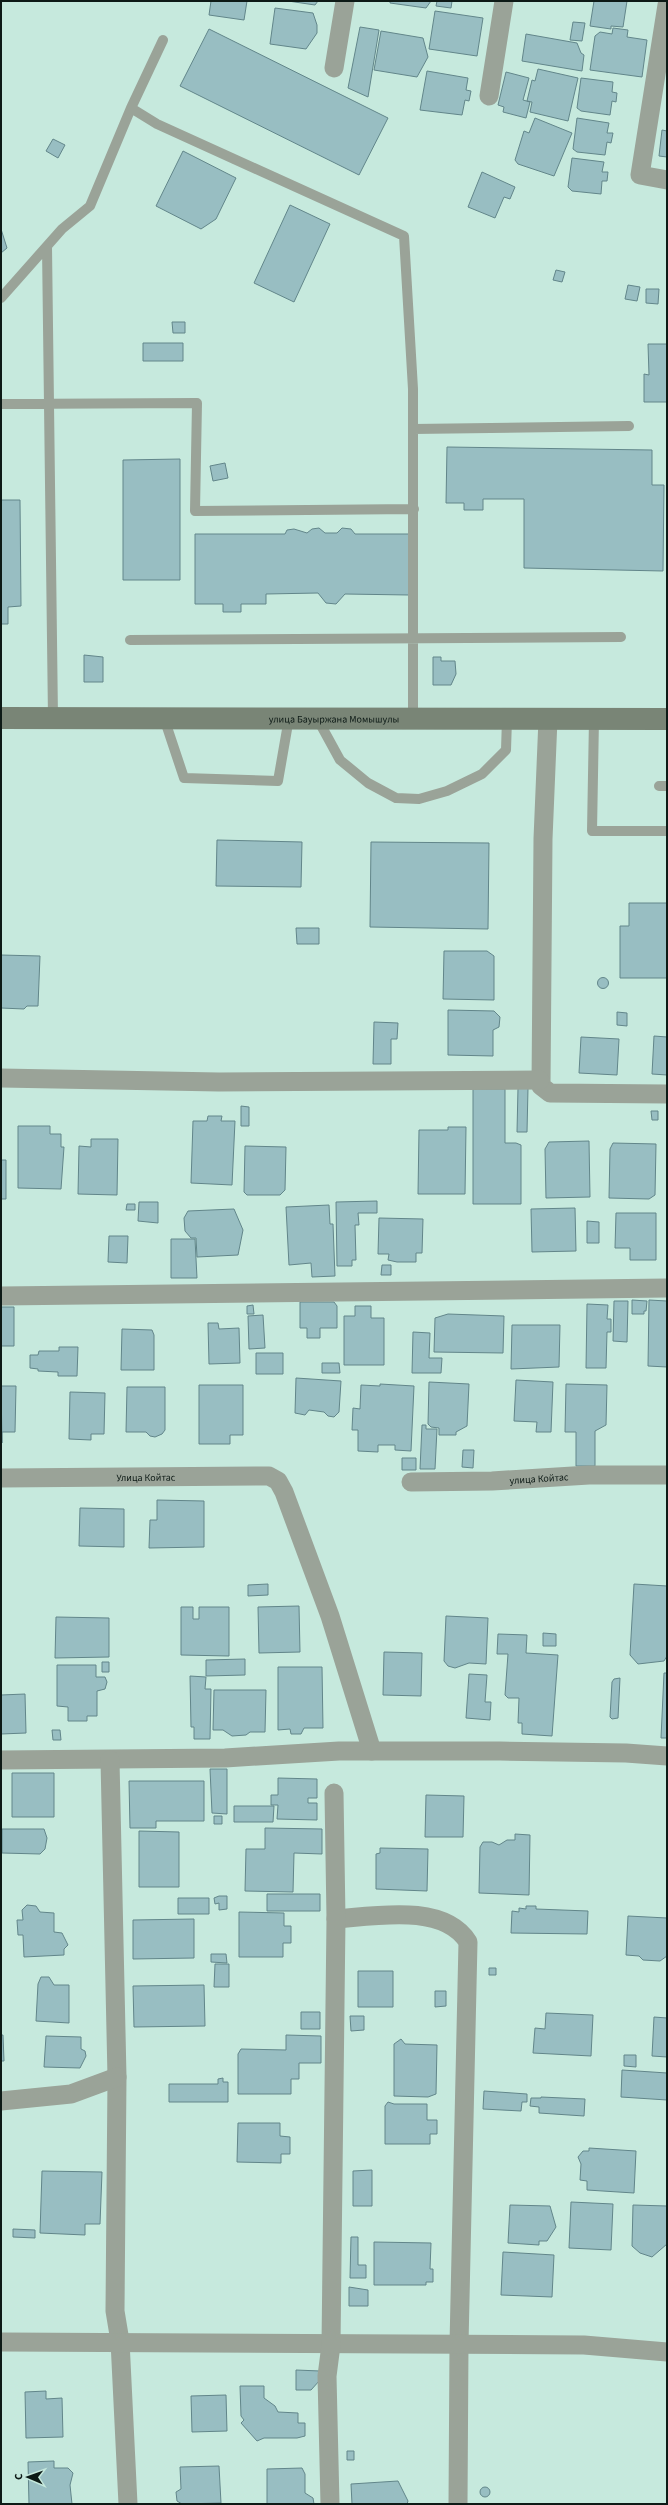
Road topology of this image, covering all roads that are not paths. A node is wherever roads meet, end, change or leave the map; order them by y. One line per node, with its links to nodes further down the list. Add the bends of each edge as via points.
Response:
1 (345, 1): 5 (street)
2 (504, 1): 6 (street)
3 (667, 5): 8 (street, via 640,175)
4 (163, 40): 7 (lane)
5 (334, 68)
6 (489, 96)
7 (131, 108): 9 (lane, via 90,206 62,229); 14 (lane, via 165,128 404,236)
8 (667, 180)
9 (47, 247): 10 (lane); 12 (lane)
10 (1, 298)
11 (1, 404): 12 (lane)
12 (48, 404): 15 (lane, via 197,403 195,511); 20 (lane)
13 (629, 426): 14 (lane)
14 (413, 429): 15 (lane)
15 (414, 509): 17 (lane)
16 (621, 637): 17 (lane)
17 (414, 639): 18 (lane); 24 (lane)
18 (130, 640)
19 (1, 718): 20 (street, улица Бауыржана Момышулы)
20 (53, 718): 21 (street, улица Бауыржана Момышулы)
21 (164, 718): 22 (street, улица Бауыржана Момышулы); 22 (lane, via 184,778 278,781)
22 (290, 718): 23 (street, улица Бауыржана Момышулы)
23 (317, 718): 24 (street, улица Бауыржана Момышулы); 25 (lane, via 340,760 368,783 396,798 419,799 447,791 482,774 506,750)
24 (413, 719): 25 (street, улица Бауыржана Момышулы)
25 (507, 719): 26 (street, улица Бауыржана Момышулы)
26 (548, 719): 27 (street, улица Бауыржана Момышулы); 31 (street, via 544,809)
27 (594, 719): 28 (street, улица Бауыржана Момышулы); 29 (lane, via 592,830)
28 (667, 719)
29 (667, 831)
30 (1, 1078): 31 (street, via 219,1082)
31 (540, 1080): 32 (street, via 541,1086 550,1093)
32 (667, 1094)
33 (667, 1288): 34 (street)
34 (1, 1296)
35 (667, 1475): 37 (street, улица Койтас, via 589,1475 492,1481)
36 (1, 1478): 38 (street, Улица Койтас, via 268,1476 278,1481 330,1616)
37 (411, 1482)
38 (372, 1751): 39 (street, via 500,1750); 41 (street)
39 (667, 1756)
40 (1, 1760): 41 (street)
41 (110, 1760): 44 (street)
42 (334, 1793): 43 (street)
43 (336, 1919): 48 (street, via 409,1914 423,1916 457,1928 468,1942); 49 (street)
44 (117, 2077): 45 (street, via 71,2094); 46 (street, via 115,2311)
45 (1, 2101)
46 (120, 2341): 47 (street); 49 (street); 51 (street)
47 (1, 2342)
48 (459, 2344): 49 (street); 50 (street, via 584,2346); 53 (street)
49 (332, 2345): 52 (street, via 327,2376)
50 (667, 2352)
51 (128, 2504)
52 (330, 2504)
53 (458, 2504)

